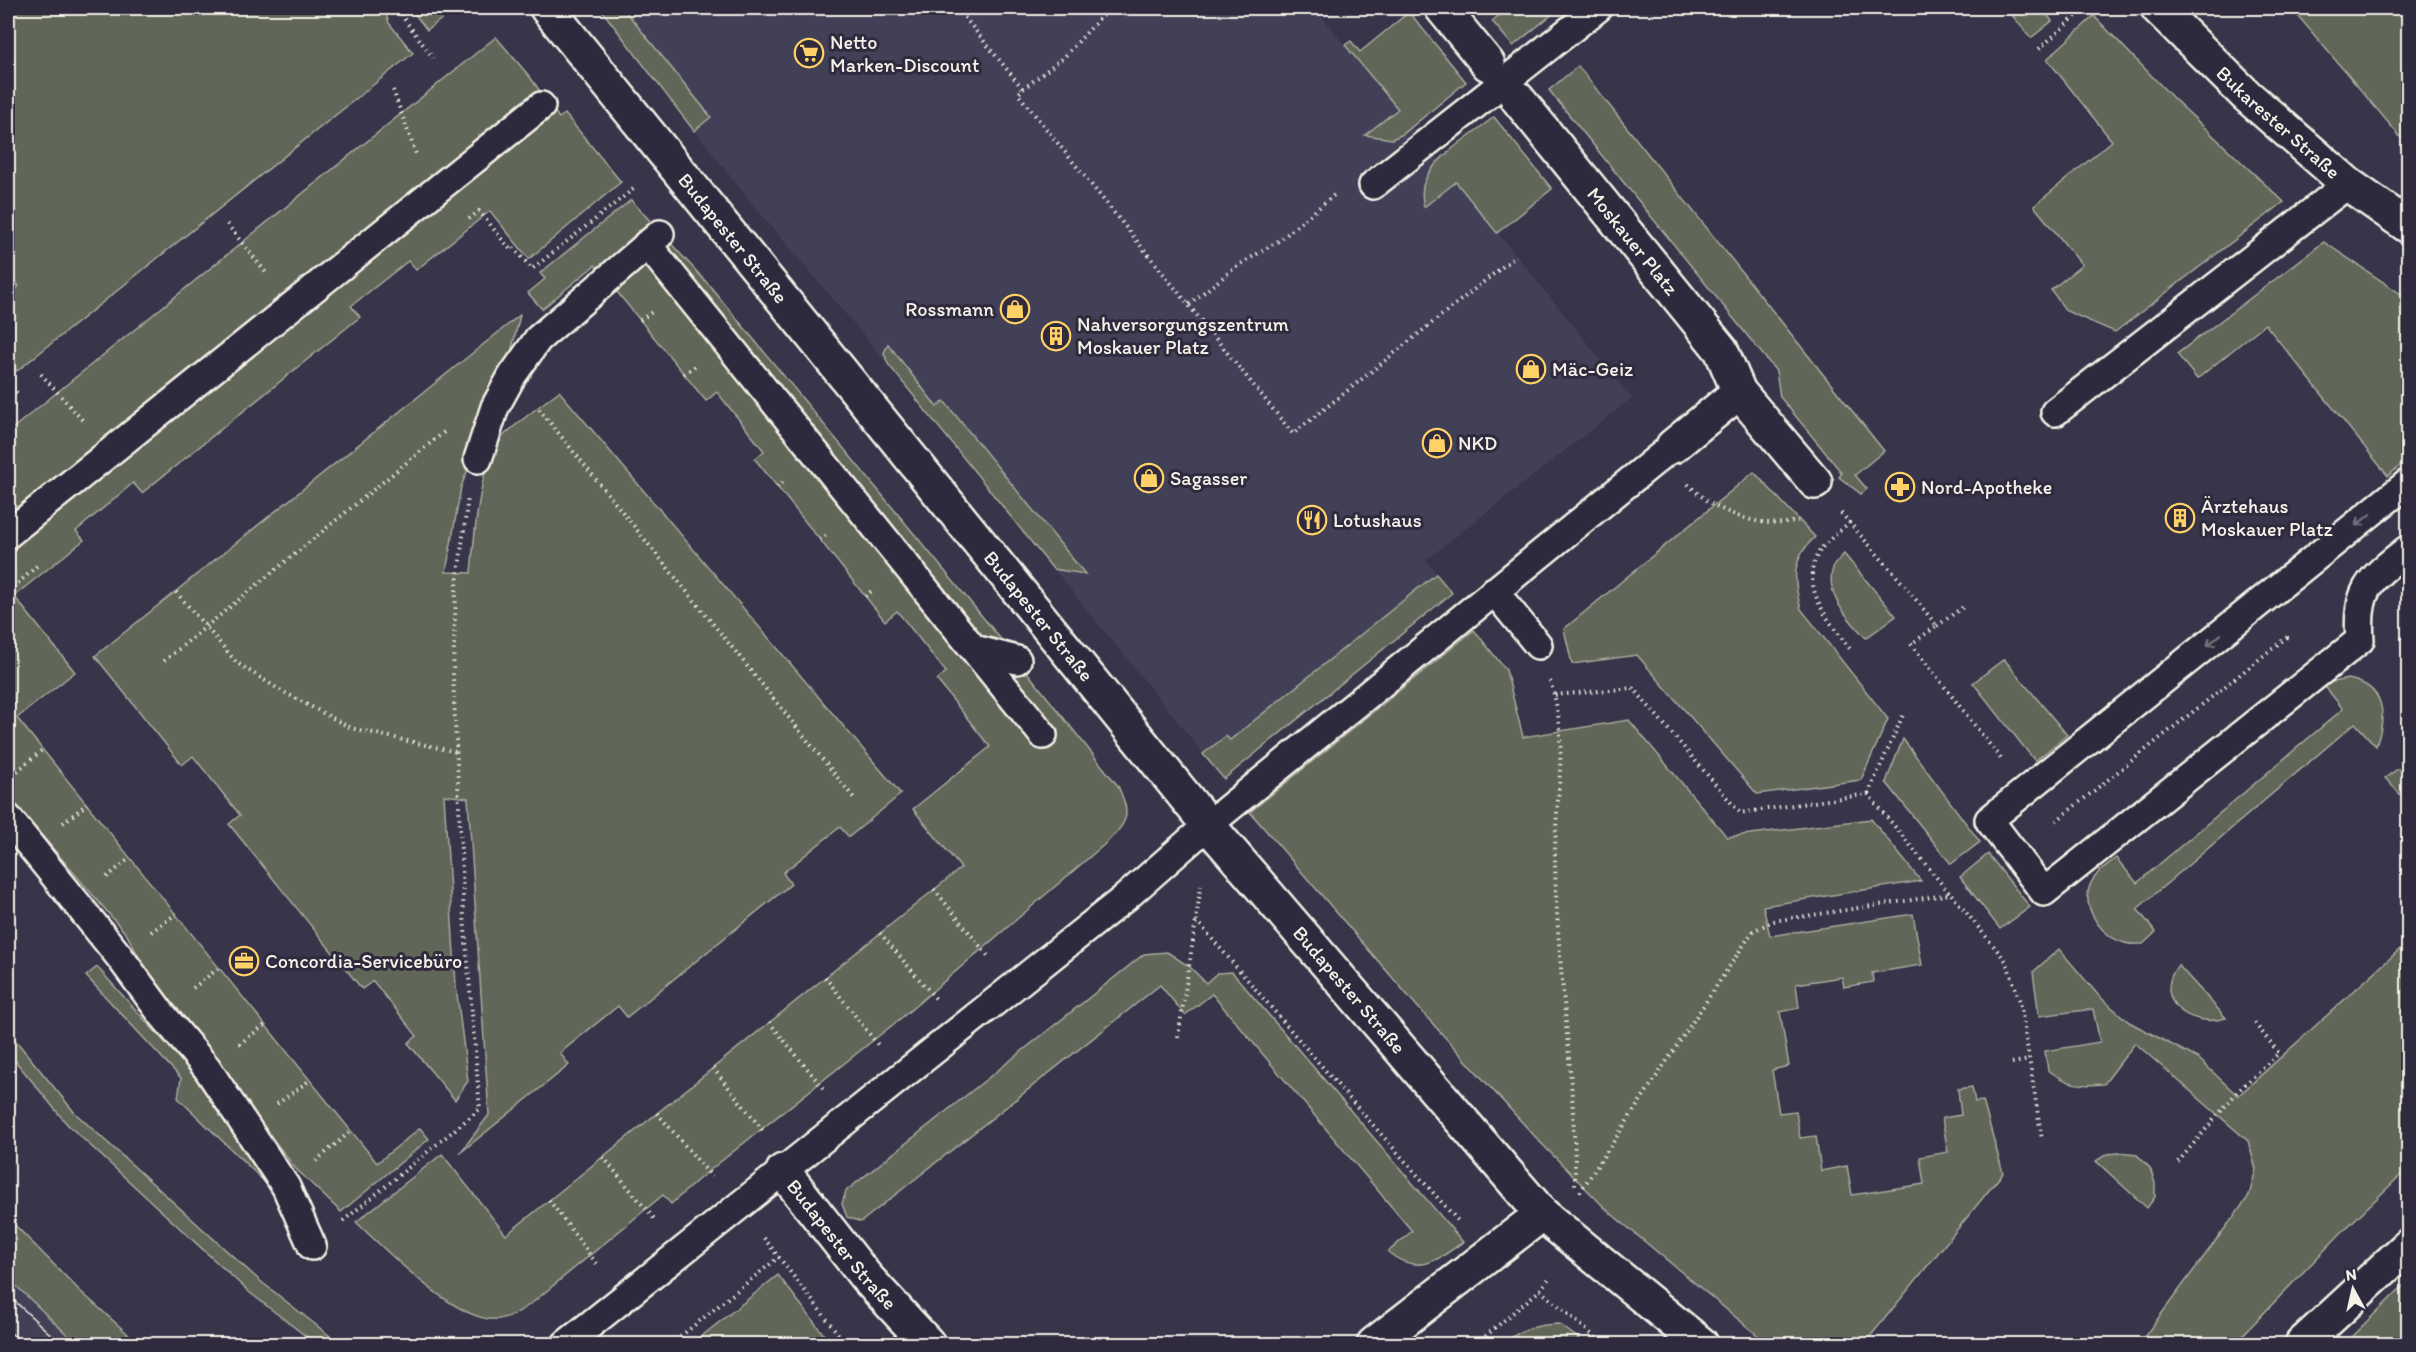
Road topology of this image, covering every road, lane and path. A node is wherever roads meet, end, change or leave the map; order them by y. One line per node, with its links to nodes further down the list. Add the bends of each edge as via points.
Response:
1 (401, 8): 12 (path, via 402,16)
2 (547, 8): 18 (street, Budapester Straße)
3 (957, 8): 14 (path)
4 (1113, 8): 14 (path, via 1065,56)
5 (1598, 8): 20 (lane)
6 (2085, 8): 11 (path)
7 (2158, 8): 19 (street, Bukarester Straße, via 2247,95)
8 (2259, 8): 9 (path, via 2265,14)
9 (2273, 8)
10 (1457, 13): 13 (street)
11 (2039, 49)
12 (433, 58)
13 (1488, 64)
14 (1023, 89): 27 (path, via 1018,94)
15 (393, 90): 21 (path)
16 (1517, 98): 31 (street, Moskauer Platz, via 1721,350)
17 (541, 106): 21 (lane)
18 (669, 160): 24 (path, via 532,269 479,211); 64 (street, Budapester Straße)
19 (2348, 184): 25 (street, Bukarester Straße); 33 (lane)
20 (1373, 185)
21 (431, 194): 28 (lane)
22 (1335, 195): 27 (path, via 1280,240 1236,267)
23 (228, 224): 28 (path)
24 (463, 224)
25 (2409, 226)
26 (1516, 256): 27 (path, via 1293,434)
27 (1189, 304)
28 (293, 306): 41 (lane)
29 (512, 376): 36 (lane, via 495,407); 51 (lane, via 538,339 654,239); 62 (path)
30 (8, 382): 32 (path)
31 (1739, 392): 35 (street); 37 (street, Moskauer Platz)
32 (17, 393)
33 (2055, 412)
34 (448, 429): 48 (path)
35 (1667, 451): 39 (path, via 1699,496 1719,509 1776,523); 45 (lane)
36 (478, 459): 59 (path, via 469,489 456,592)
37 (1815, 482)
38 (2409, 483): 43 (lane, one-way to 43, via 1989,820 2044,892 2360,640 2358,618 2363,593 2382,570)
39 (1801, 521)
40 (1850, 522): 52 (path, via 1820,551 1812,571 1815,596 1827,620)
41 (8, 534)
42 (1864, 538): 44 (path)
43 (2409, 549)
44 (1905, 586)
45 (1494, 591): 50 (lane); 64 (lane)
46 (176, 592): 48 (path)
47 (1962, 607): 49 (path)
48 (207, 626): 54 (path); 59 (path, via 237,663 351,728)
49 (1937, 626)
50 (1538, 645): 55 (path)
51 (974, 649): 53 (lane); 57 (lane)
52 (1850, 649)
53 (1017, 660)
54 (164, 661)
55 (1555, 695): 61 (path, via 1633,688 1740,813); 66 (path, via 1561,730 1556,856 1558,931 1576,1145 1575,1200 1753,931 1773,921)
56 (1903, 715): 61 (path)
57 (1042, 735)
58 (42, 750): 60 (path)
59 (456, 752): 89 (path, via 464,917 480,1108)
60 (8, 780)
61 (1868, 794): 66 (path)
62 (854, 798)
63 (8, 818): 89 (lane, via 207,1068 286,1187)
64 (1208, 825): 67 (path); 70 (lane); 87 (street, Budapester Straße)
65 (934, 889): 70 (path)
66 (1951, 894): 75 (path, via 2007,961 2020,1001)
67 (1196, 920): 74 (path); 88 (path)
68 (880, 933): 73 (path)
69 (825, 977): 78 (path)
70 (1013, 987): 73 (lane)
71 (2252, 1020): 83 (path, via 2279,1053 2238,1091)
72 (769, 1022): 80 (path)
73 (961, 1029): 78 (lane)
74 (1178, 1037)
75 (2030, 1059): 76 (path); 81 (path)
76 (2012, 1063)
77 (713, 1068): 84 (path)
78 (902, 1076): 80 (lane)
79 (657, 1113): 86 (path)
80 (848, 1118): 84 (lane)
81 (2042, 1140)
82 (603, 1157): 91 (path)
83 (2178, 1162)
84 (787, 1168): 86 (lane); 99 (street, Budapester Straße, via 866,1277)
85 (549, 1200): 95 (path)
86 (738, 1207): 91 (lane); 92 (path)
87 (1542, 1214): 100 (street); 103 (street, Budapester Straße)
88 (1463, 1226)
89 (312, 1246)
90 (2409, 1246): 104 (street)
91 (682, 1253): 95 (lane)
92 (779, 1257): 97 (path); 98 (path)
93 (1554, 1273): 94 (path)
94 (1540, 1290): 101 (path); 102 (path)
95 (624, 1300): 96 (lane)
96 (566, 1344)
97 (671, 1344)
98 (846, 1344)
99 (927, 1344)
100 (1374, 1344)
101 (1476, 1344)
102 (1604, 1344)
103 (1701, 1344)
104 (2302, 1344)

